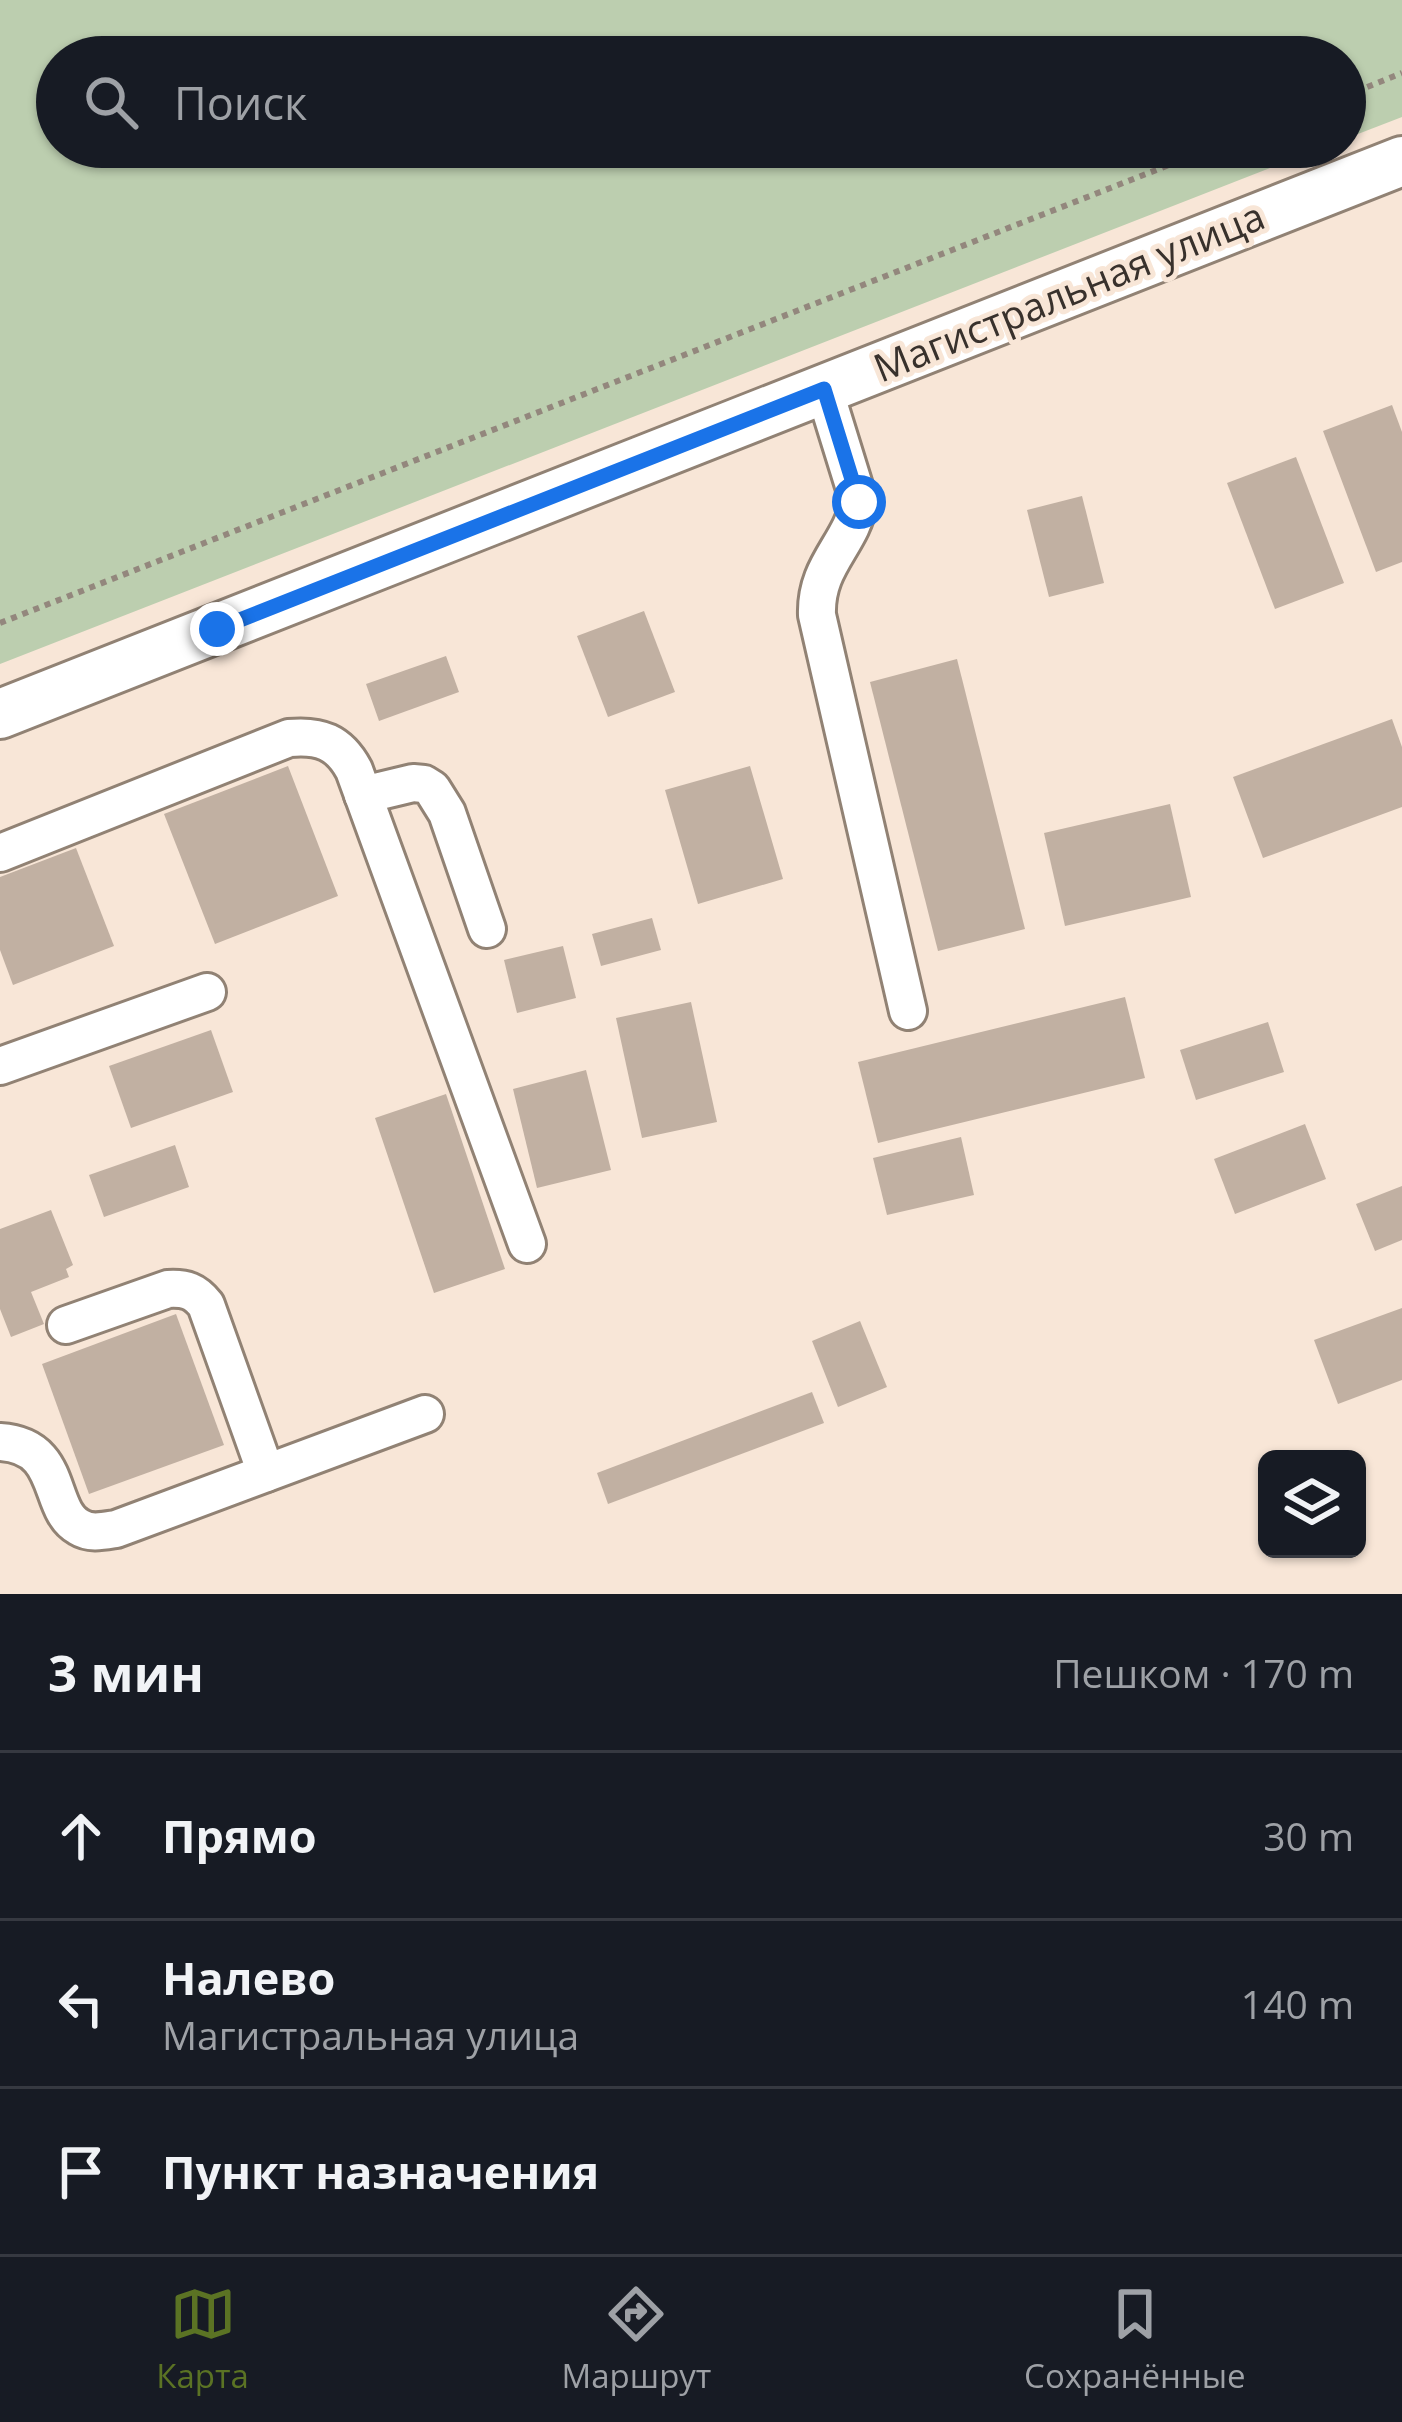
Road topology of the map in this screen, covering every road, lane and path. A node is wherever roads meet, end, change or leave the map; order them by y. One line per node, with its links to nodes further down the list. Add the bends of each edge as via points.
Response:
1 (1402, 73): 2 (path)
2 (1366, 88)
3 (1402, 161): 5 (main road, Магистральная улица)
4 (1161, 168): 6 (path)
5 (824, 389): 7 (main road, Магистральная улица); 12 (lane, via 859,502 823,574 817,615)
6 (0, 623)
7 (0, 714)
8 (363, 795): 9 (lane, via 333,743 290,737); 10 (lane, via 413,783 432,789); 14 (lane)
9 (0, 853)
10 (487, 929)
11 (207, 992): 13 (lane)
12 (908, 1011)
13 (0, 1066)
14 (527, 1244)
15 (66, 1325): 18 (lane, via 168,1288 196,1292)
16 (425, 1414): 18 (lane)
17 (0, 1442): 18 (lane, via 32,1452 72,1522 95,1532)
18 (266, 1473)

